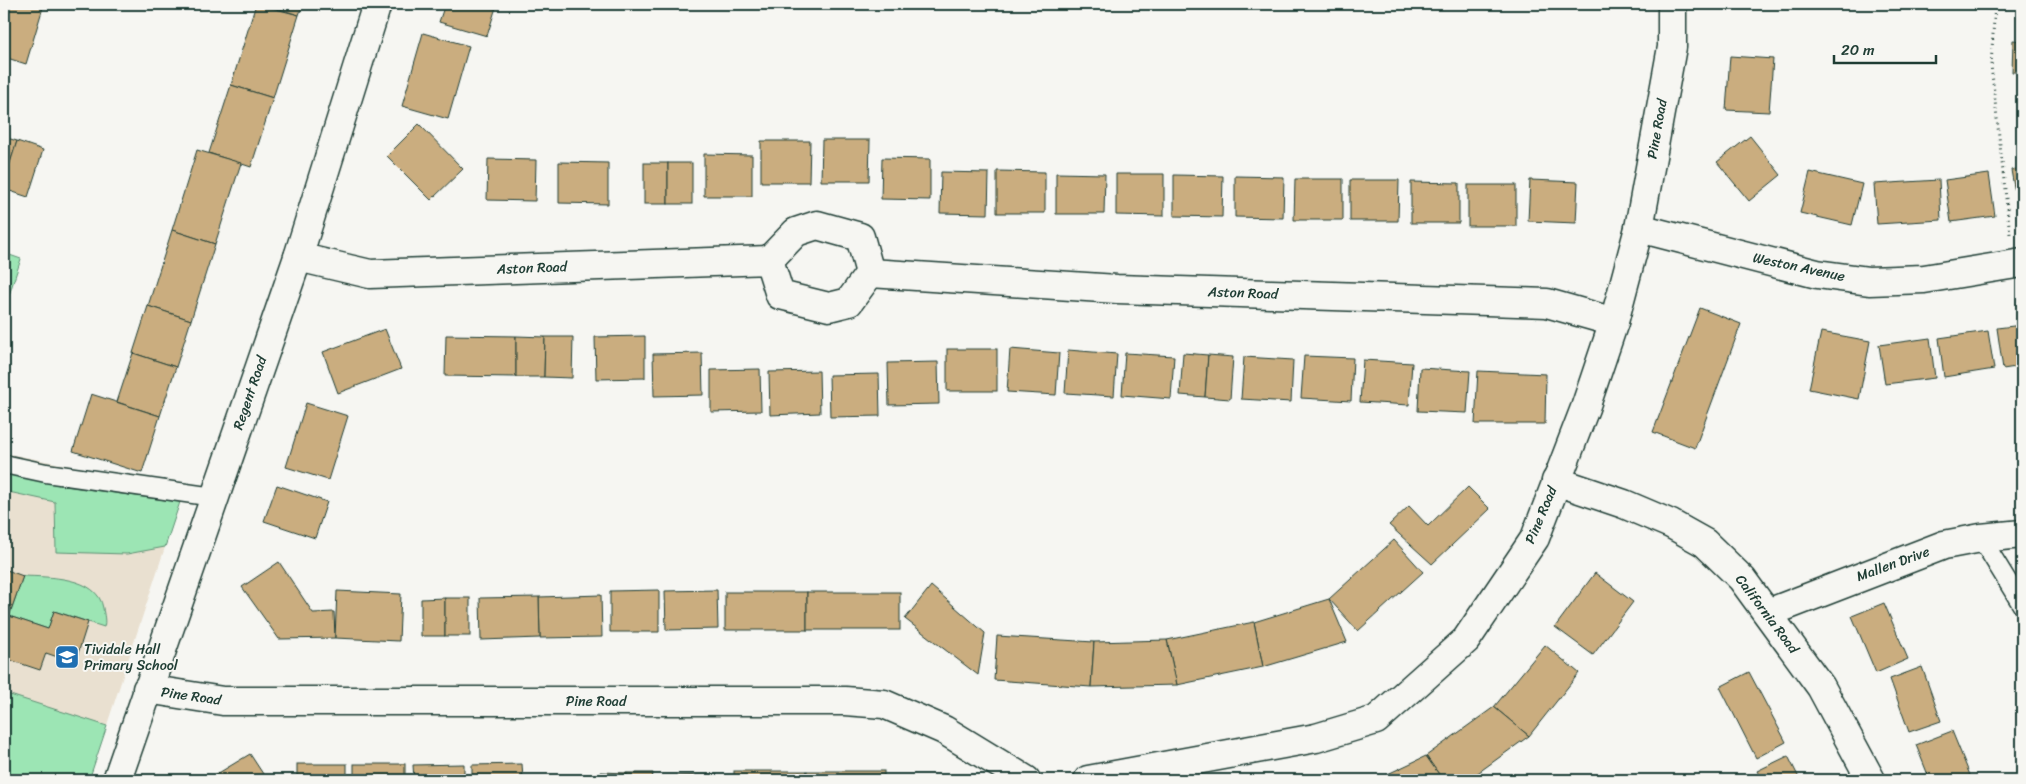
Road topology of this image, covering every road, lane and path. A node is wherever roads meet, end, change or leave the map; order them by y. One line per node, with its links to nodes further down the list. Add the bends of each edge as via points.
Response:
1 (377, 4): 5 (street, Regent Road)
2 (1672, 4): 4 (street, Pine Road, via 1672,47)
3 (1995, 4): 7 (path, via 1991,65)
4 (1639, 228): 7 (street, Weston Avenue, via 1818,274 1869,281 1924,279); 9 (street, Pine Road)
5 (298, 257): 6 (street, Aston Road, via 370,274); 12 (street, Regent Road)
6 (769, 260): 8 (street, via 796,232 817,225 860,237); 8 (street, via 780,296 829,307 849,302)
7 (2018, 264)
8 (870, 273): 9 (street, Aston Road, via 1117,289 1547,303)
9 (1614, 322): 11 (street, Pine Road)
10 (4, 464): 12 (lane)
11 (1556, 481): 16 (street, California Road, via 1624,504 1705,543 1742,579); 20 (street, Pine Road, via 1534,538 1466,640 1376,720 1316,738)
12 (214, 497): 17 (street, Regent Road)
13 (2022, 534): 14 (street, Mallen Drive)
14 (1981, 538): 15 (lane); 16 (street, Mallen Drive, via 1944,545)
15 (2022, 604)
16 (1768, 614): 21 (street, California Road, via 1820,687)
17 (147, 690): 18 (street, Regent Road); 19 (street, Pine Road, via 223,701 845,701 884,704 944,730)
18 (117, 780)
19 (1026, 780)
20 (1088, 780)
21 (1870, 780)

